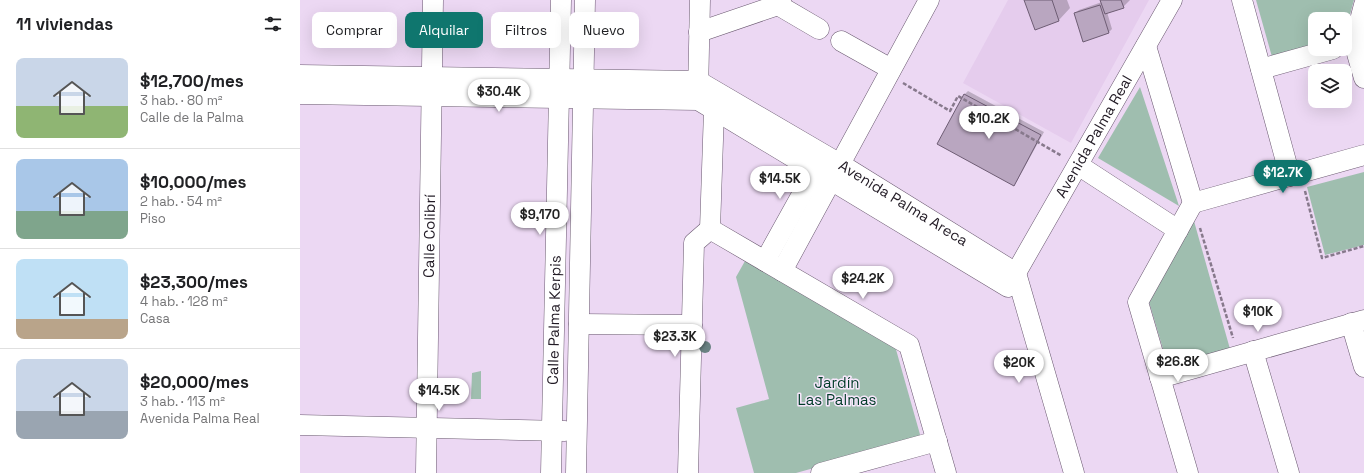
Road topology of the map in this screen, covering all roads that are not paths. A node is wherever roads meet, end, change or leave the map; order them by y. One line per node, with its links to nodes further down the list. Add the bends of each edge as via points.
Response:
1 (433, 0): 21 (street, Calle Colibrí)
2 (561, 0): 22 (street, Calle Palma Kerpis)
3 (585, 0): 23 (street, Calle Palma Kerpis)
4 (700, 0): 11 (street)
5 (929, 0): 18 (street)
6 (1172, 0): 14 (street, Avenida Palma Real)
7 (1242, 0): 17 (street)
8 (779, 3): 10 (street); 11 (street)
9 (1364, 5): 12 (street)
10 (819, 29)
11 (699, 32): 25 (street)
12 (1352, 36)
13 (841, 41): 18 (street)
14 (1146, 46): 27 (street, Avenida Palma Real); 30 (street)
15 (1352, 51): 20 (street)
16 (1308, 56): 17 (street)
17 (1262, 69): 29 (street)
18 (890, 72): 28 (street)
19 (300, 75): 21 (street, Avenida Palma Areca)
20 (1364, 78)
21 (432, 87): 22 (street, Avenida Palma Areca); 24 (street, Avenida Palma Areca); 43 (street, Calle Colibrí)
22 (560, 88): 23 (street, Avenida Palma Areca); 44 (street, Calle Palma Kerpis)
23 (583, 89): 25 (street, Avenida Palma Areca); 37 (street, Calle Palma Kerpis)
24 (300, 94)
25 (703, 97): 28 (street, Avenida Palma Areca); 28 (street, Avenida Palma Areca); 31 (street)
26 (1364, 155): 29 (street)
27 (1078, 165): 32 (street); 35 (street, Avenida Palma Real)
28 (828, 168): 33 (street); 34 (street); 35 (street, Avenida Palma Areca)
29 (1295, 174): 30 (street)
30 (1193, 203): 32 (street)
31 (710, 229): 33 (street); 38 (street, via 694,243)
32 (1178, 230): 41 (street, via 1138,302)
33 (765, 261): 34 (street)
34 (782, 271): 46 (street, via 909,345)
35 (1012, 280): 53 (street); 54 (street)
36 (1358, 322): 39 (street); 40 (street)
37 (579, 324): 38 (street); 45 (street, Calle Palma Kerpis)
38 (692, 325): 50 (street)
39 (1245, 354): 41 (street); 56 (street)
40 (1364, 367)
41 (1160, 378): 55 (street)
42 (300, 426): 43 (street)
43 (427, 428): 44 (street); 47 (street, Calle Colibrí)
44 (552, 431): 45 (street); 48 (street, Calle Palma Kerpis)
45 (577, 431): 49 (street, Calle Palma Kerpis)
46 (937, 441): 51 (street); 52 (street)
47 (426, 473)
48 (551, 473)
49 (576, 473)
50 (688, 473)
51 (821, 473)
52 (946, 473)
53 (1060, 473)
54 (1074, 473)
55 (1188, 473)
56 (1289, 473)

